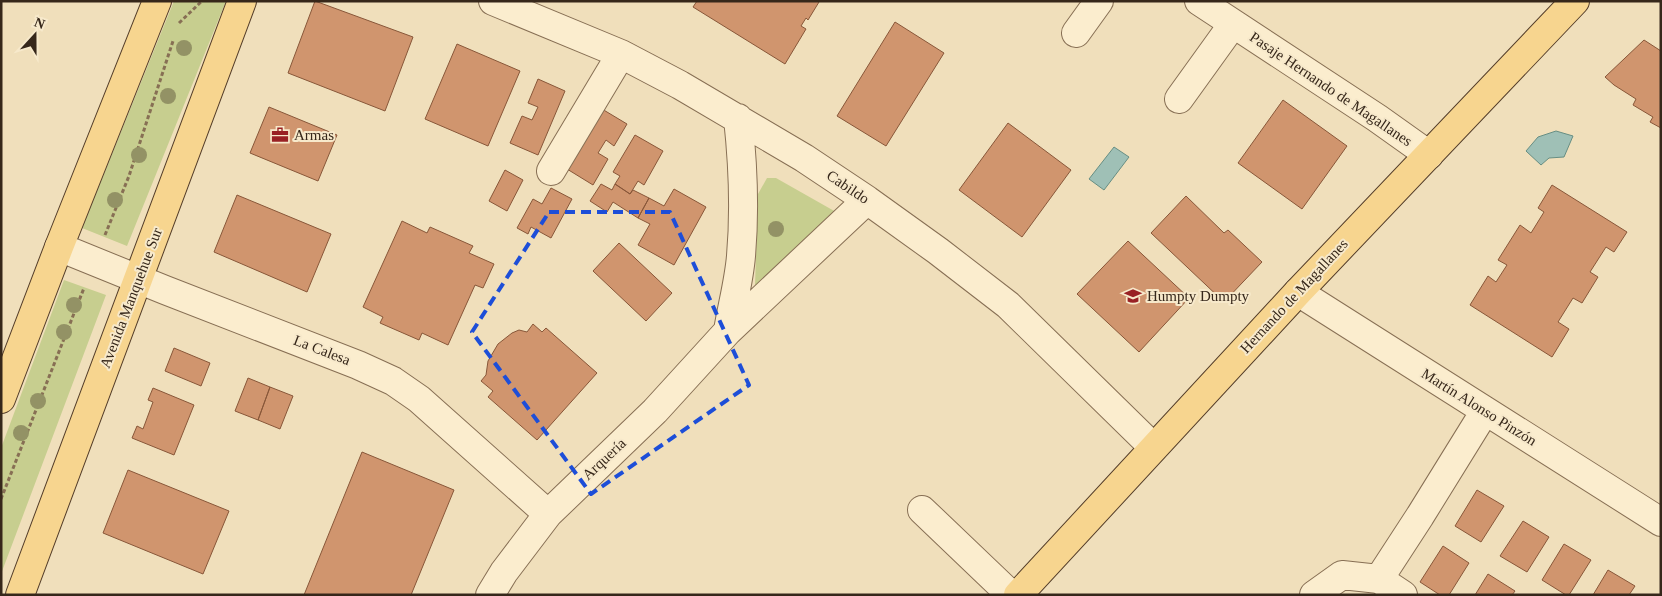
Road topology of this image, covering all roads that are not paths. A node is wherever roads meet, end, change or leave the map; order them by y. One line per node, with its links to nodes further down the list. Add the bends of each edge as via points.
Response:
1 (157, 1): 15 (main road)
2 (242, 1): 16 (main road, Avenida Manquehue Sur)
3 (493, 1): 9 (street, Cabildo)
4 (1099, 1): 8 (street)
5 (1199, 1): 7 (street, Pasaje Hernando de Magallanes)
6 (1575, 1): 12 (main road, Hernando de Magallanes)
7 (1233, 24): 10 (street, Pasaje Hernando de Magallanes); 12 (street, Pasaje Hernando de Magallanes)
8 (1076, 33)
9 (621, 54): 11 (street, Cabildo); 13 (street)
10 (1179, 99)
11 (738, 118): 14 (street, Cabildo); 18 (street, via 743,228)
12 (1429, 154): 17 (main road, Hernando de Magallanes)
13 (551, 171)
14 (867, 200): 18 (street, Arquería); 21 (street, Cabildo, via 1008,305)
15 (59, 247): 16 (street, La Calesa); 19 (main road)
16 (138, 279): 23 (street, La Calesa, via 393,381 419,399); 26 (main road, Avenida Manquehue Sur)
17 (1298, 292): 20 (street, Martín Alonso Pinzón); 21 (main road, Hernando de Magallanes)
18 (728, 331): 23 (street, Arquería, via 655,412)
19 (2, 394)
20 (1486, 410): 24 (street, Martín Alonso Pinzón); 25 (street)
21 (1153, 447): 29 (main road, Hernando de Magallanes)
22 (922, 510): 28 (street)
23 (548, 514): 27 (street, Arquería)
24 (1661, 522)
25 (1379, 579): 30 (street, via 1342,575); 31 (street)
26 (20, 595)
27 (490, 595)
28 (1011, 595)
29 (1018, 595)
30 (1314, 595)
31 (1403, 595)

